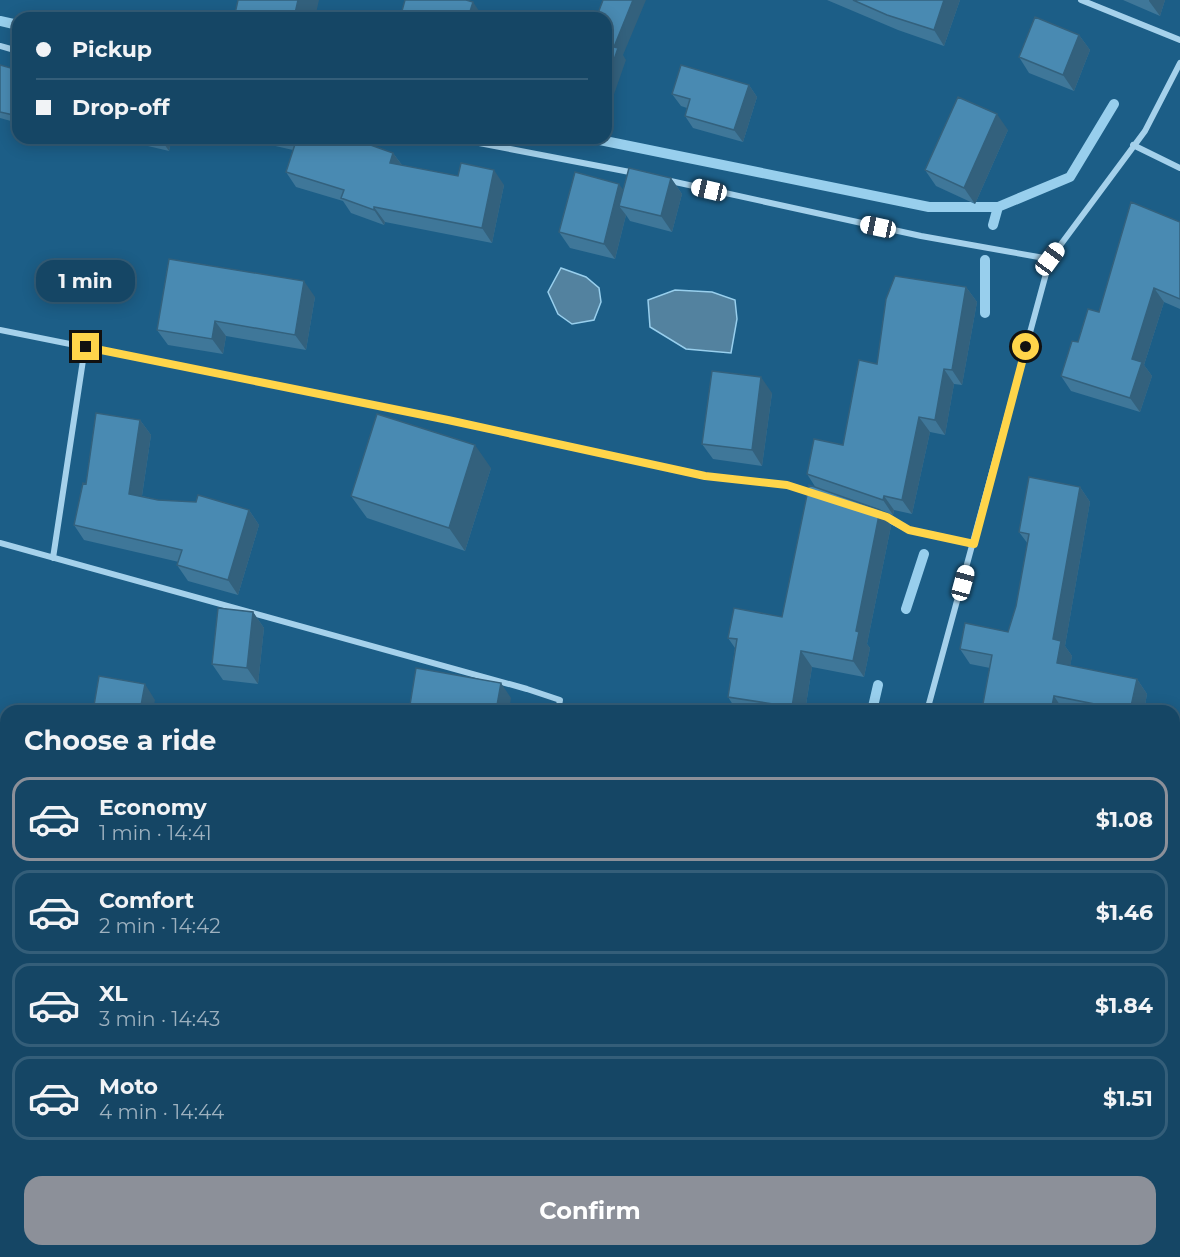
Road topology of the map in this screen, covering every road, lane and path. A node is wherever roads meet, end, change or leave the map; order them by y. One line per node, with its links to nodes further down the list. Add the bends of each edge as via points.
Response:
1 (1081, 0): 2 (street)
2 (1180, 40)
3 (1180, 63): 5 (street)
4 (484, 144): 7 (street)
5 (1133, 145): 6 (street); 9 (street)
6 (1180, 168)
7 (638, 174)
8 (661, 179): 9 (street, via 921,236)
9 (1050, 259): 15 (street)
10 (0, 330): 11 (street)
11 (86, 347): 12 (street, via 705,476 787,485); 16 (street)
12 (820, 495)
13 (865, 510): 15 (street, via 909,530)
14 (0, 543): 16 (street)
15 (974, 544): 18 (street)
16 (53, 558): 17 (street, via 527,689 560,700)
17 (559, 705)
18 (929, 705)

